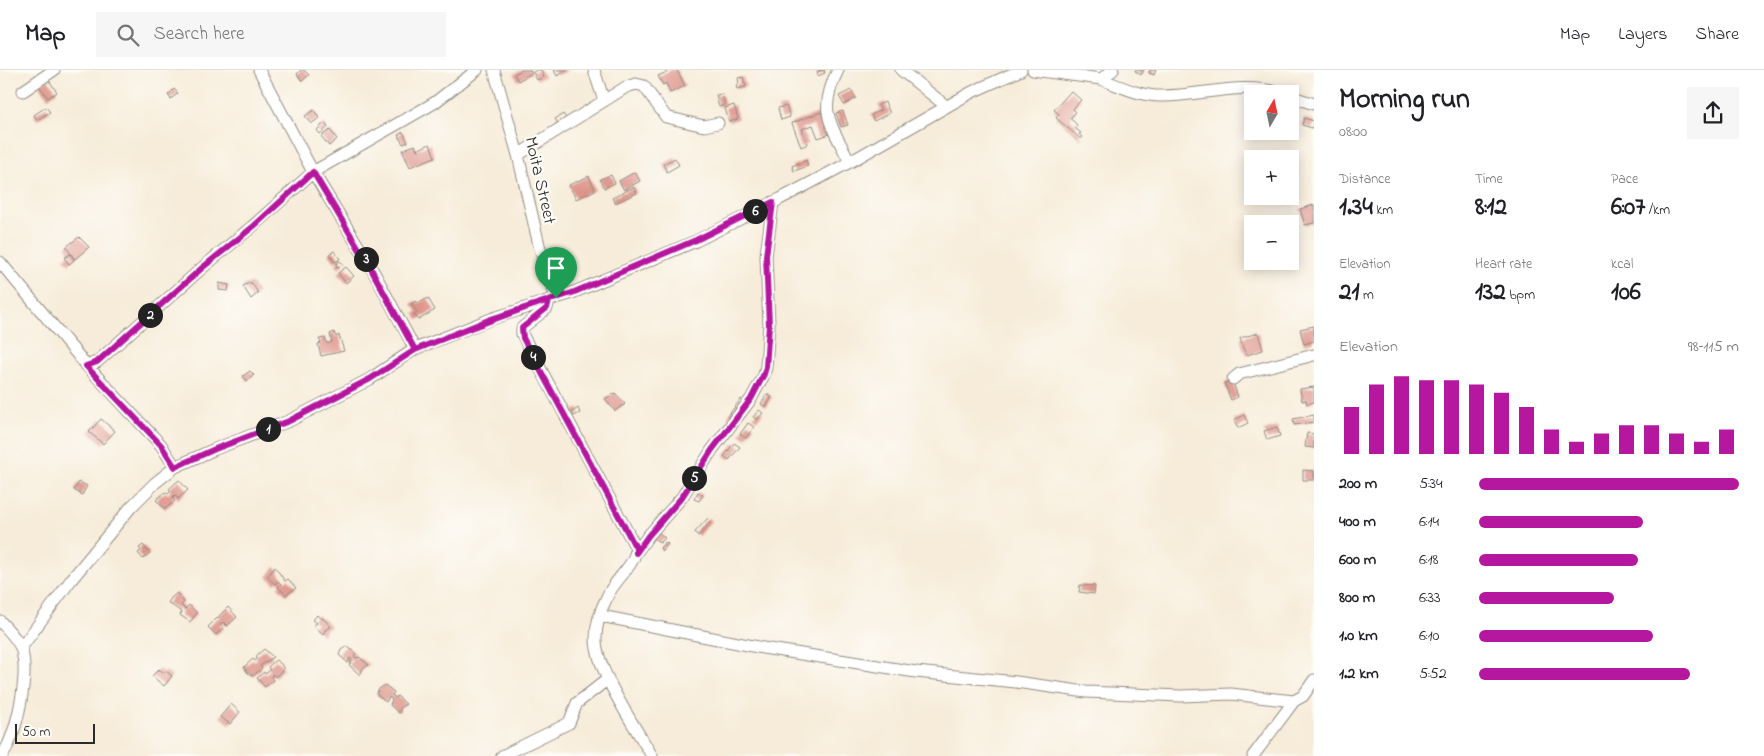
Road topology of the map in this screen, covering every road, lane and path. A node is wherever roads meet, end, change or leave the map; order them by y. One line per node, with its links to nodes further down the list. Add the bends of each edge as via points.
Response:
1 (54, 70): 13 (street)
2 (259, 70): 21 (street)
3 (478, 70): 21 (street, via 434,103)
4 (494, 70): 19 (street, Moita Street)
5 (594, 70): 15 (street)
6 (838, 70): 20 (street, via 831,84 827,111)
7 (901, 70): 17 (street)
8 (1019, 70): 17 (street)
9 (1033, 70): 11 (street)
10 (1113, 70): 11 (street)
11 (1101, 79): 12 (street, via 1147,95)
12 (1244, 88)
13 (23, 91)
14 (1299, 99): 16 (street)
15 (604, 101): 18 (street, via 626,86 641,85 666,117 704,126); 19 (street)
16 (1314, 104)
17 (946, 106): 20 (street)
18 (718, 123)
19 (518, 155): 24 (street, Moita Street)
20 (850, 162): 22 (street)
21 (313, 172): 25 (street); 27 (street, via 97,362)
22 (773, 202): 24 (street, via 696,240); 30 (street, via 766,256 769,325 764,374 751,399 712,450 682,497)
23 (0, 262): 27 (street)
24 (553, 299): 25 (street, via 491,319); 30 (street, via 522,328 523,338)
25 (415, 350): 29 (street, via 370,379 289,421)
26 (1314, 355): 28 (street)
27 (86, 366): 29 (street, via 161,445)
28 (1234, 378)
29 (175, 467): 33 (street, via 131,506)
30 (636, 553): 31 (street, via 614,584)
31 (601, 616): 34 (street, via 596,640); 36 (street, via 763,648 916,672 1086,692 1180,696 1231,694)
32 (0, 620): 33 (street)
33 (21, 648): 37 (street, via 21,698 15,730)
34 (608, 679): 38 (street, via 577,703 569,723); 39 (street)
35 (1314, 680): 36 (street, via 1303,696)
36 (1294, 701): 40 (street)
37 (2, 756)
38 (502, 756)
39 (652, 756)
40 (1253, 756)

